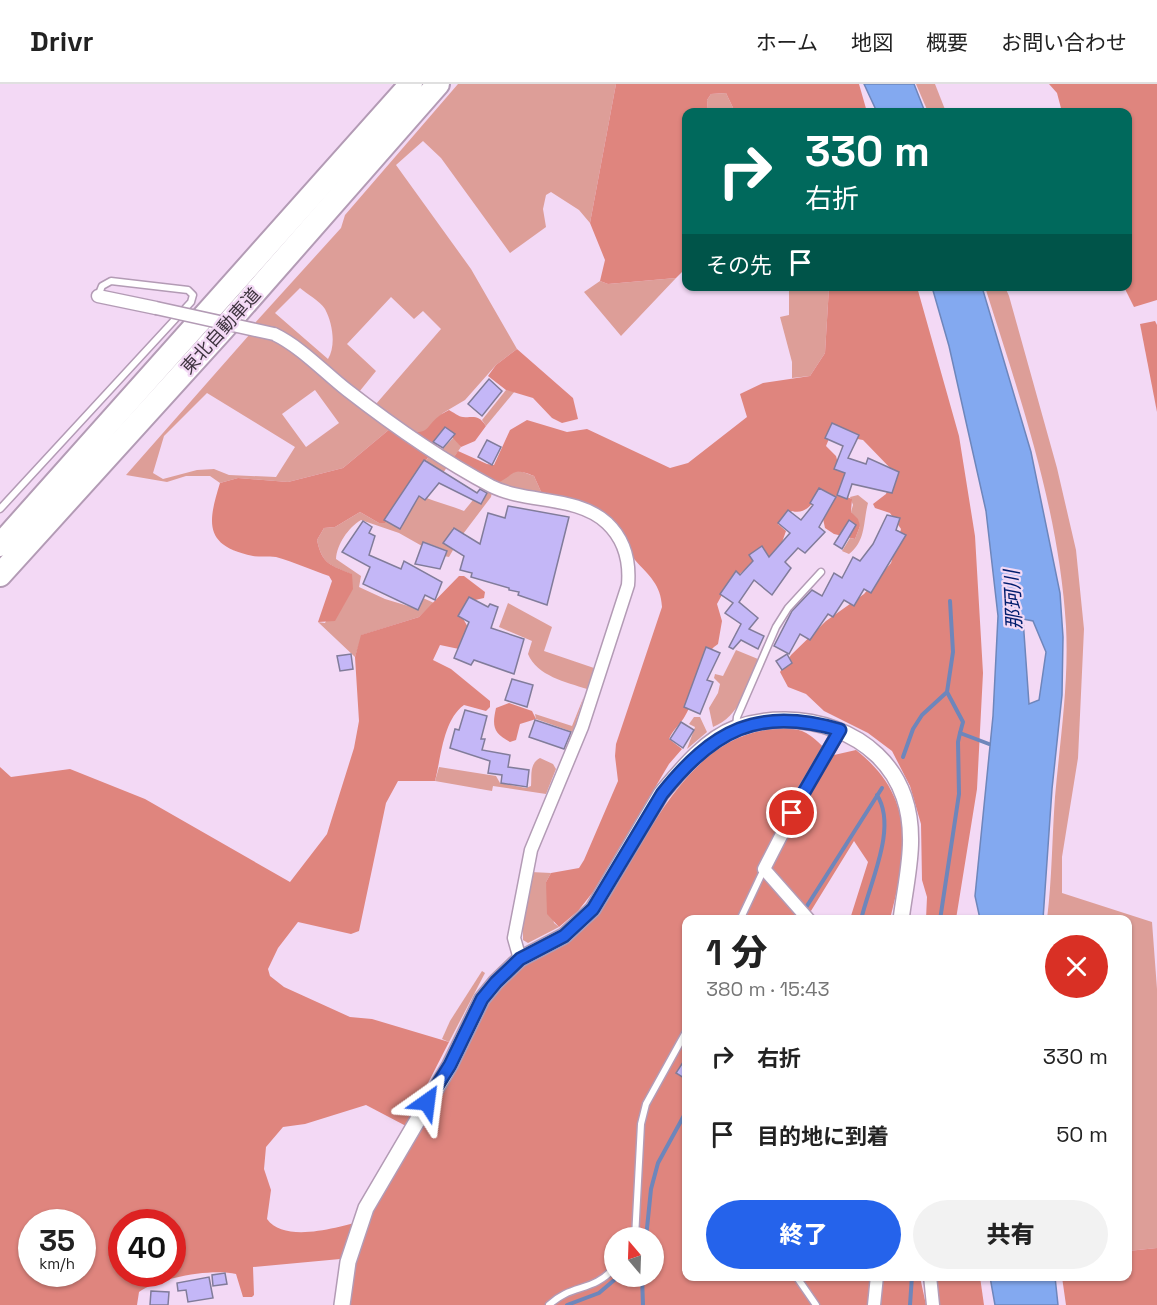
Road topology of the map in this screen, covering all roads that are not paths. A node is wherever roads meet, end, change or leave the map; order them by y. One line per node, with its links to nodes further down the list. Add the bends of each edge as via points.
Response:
1 (411, 84): 5 (highway, 東北自動車道)
2 (438, 84): 7 (highway, 東北自動車道)
3 (98, 296): 4 (lane, via 102,286 111,281 188,290 193,295 191,302); 14 (street, bridge, via 274,334 393,424 489,484 513,494 595,514 622,542 628,562 628,585 582,728 531,850 514,938)
4 (0, 509)
5 (0, 545)
6 (821, 572): 8 (lane, via 776,627)
7 (0, 575)
8 (735, 729): 9 (street, via 787,720); 14 (street, via 714,740 662,794 593,909 564,936)
9 (840, 730): 10 (street); 13 (street, via 880,758 904,796 911,841)
10 (764, 869): 11 (lane); 12 (street)
11 (742, 915)
12 (805, 915)
13 (902, 915)
14 (520, 959): 21 (street, via 482,999 450,1065 366,1208 348,1262)
15 (682, 1039): 16 (lane, via 646,1104 641,1124)
16 (636, 1227)
17 (604, 1280): 22 (lane, via 564,1294)
18 (799, 1281): 23 (lane)
19 (876, 1281): 24 (street)
20 (931, 1281): 25 (street)
21 (342, 1305)
22 (549, 1305)
23 (816, 1305)
24 (874, 1305)
25 (933, 1305)

